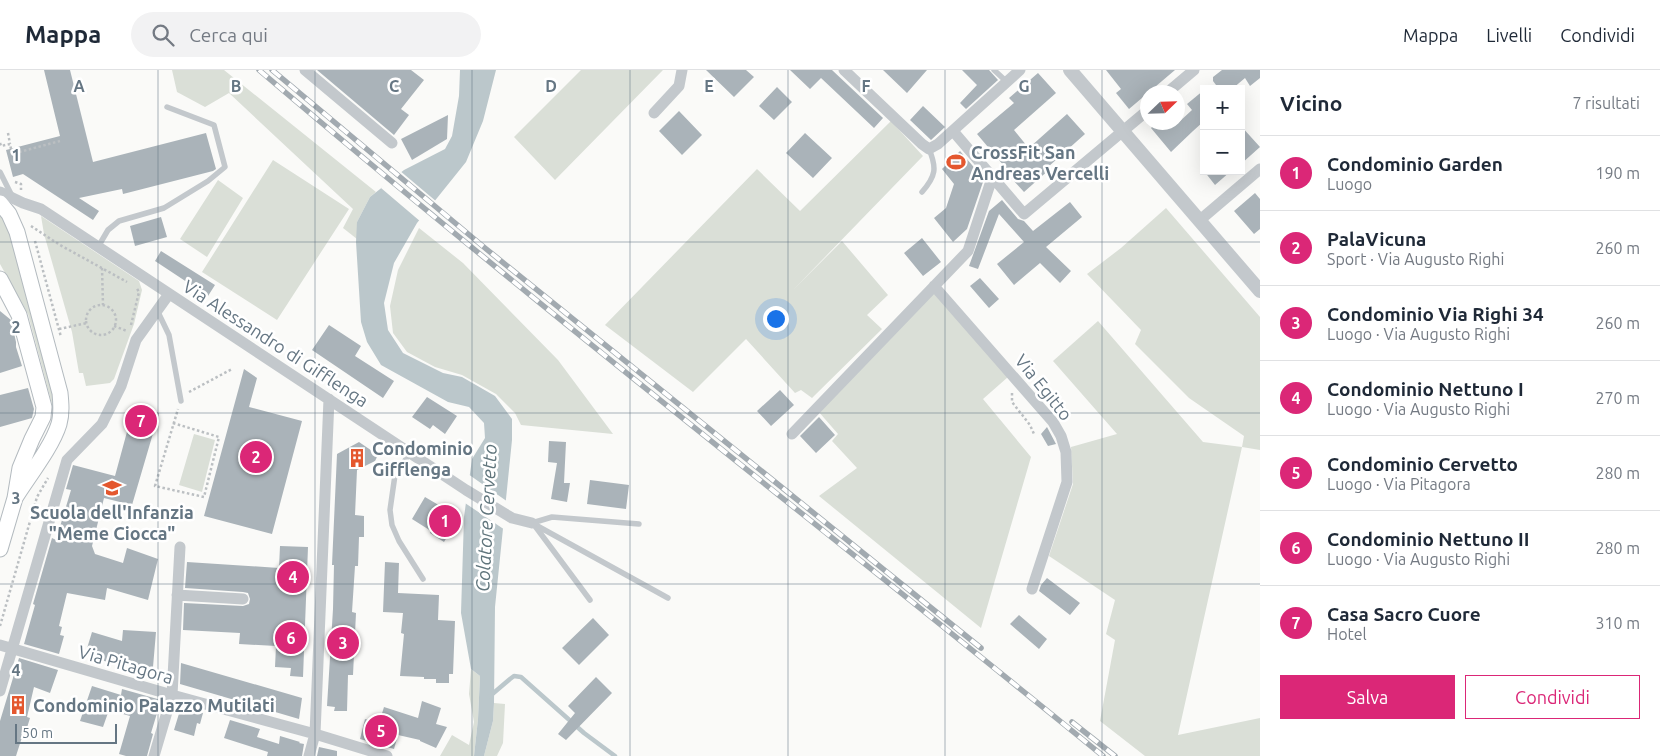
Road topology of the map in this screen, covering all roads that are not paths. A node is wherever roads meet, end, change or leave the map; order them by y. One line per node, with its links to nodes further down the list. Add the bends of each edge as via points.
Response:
1 (305, 70): 15 (street)
2 (682, 70): 11 (street, via 679,86)
3 (844, 70): 16 (street)
4 (994, 70): 8 (lane)
5 (1020, 70): 8 (street)
6 (1071, 70): 14 (street)
7 (1194, 70): 9 (street)
8 (1007, 82): 13 (street)
9 (1176, 85)
10 (167, 107): 24 (lane, via 214,125 226,167 164,208 119,221 108,230)
11 (654, 113)
12 (1140, 117): 14 (street)
13 (954, 131): 16 (street); 19 (street)
14 (1123, 131): 19 (street, via 1024,214); 23 (street)
15 (392, 144)
16 (929, 149): 21 (lane, via 935,163 934,171)
17 (1260, 168): 23 (street)
18 (0, 172): 22 (lane)
19 (992, 178): 26 (street, via 968,252)
20 (0, 192): 22 (street, Via Alessandro di Gifflenga)
21 (922, 192)
22 (6, 200): 24 (street, Via Alessandro di Gifflenga, via 41,209); 34 (main road, via 62,409 59,424 46,449)
23 (1200, 220): 27 (street)
24 (98, 247): 28 (street, Via Alessandro di Gifflenga)
25 (0, 279): 34 (main road, via 19,315 44,407 44,417 20,468)
26 (934, 286): 32 (street); 40 (street, Via Egitto, via 1053,422 1061,436 1066,452 1067,482)
27 (1260, 291)
28 (169, 294): 29 (street); 30 (street, Via Alessandro di Gifflenga)
29 (157, 310): 31 (lane, via 169,335); 46 (street, via 136,340 121,386 102,424 67,460)
30 (329, 399): 33 (street, Via Alessandro di Gifflenga); 49 (street, via 327,511)
31 (181, 401)
32 (792, 434)
33 (410, 452): 35 (street, Via Alessandro di Gifflenga, via 512,518); 39 (lane, via 395,475 390,510 399,542)
34 (15, 498): 38 (main road)
35 (532, 523): 36 (lane, via 552,517); 42 (lane); 44 (lane)
36 (639, 524)
37 (180, 547): 41 (street)
38 (0, 549)
39 (423, 579)
40 (1032, 588)
41 (177, 595): 43 (street); 48 (street)
42 (668, 598)
43 (243, 599)
44 (590, 600)
45 (0, 645): 46 (street, Via Pitagora)
46 (12, 649): 47 (street); 48 (street, Via Pitagora)
47 (0, 691)
48 (172, 695): 49 (street, Via Pitagora); 50 (street)
49 (315, 734): 51 (street); 52 (street, Via Pitagora)
50 (154, 756)
51 (309, 756)
52 (387, 756)

